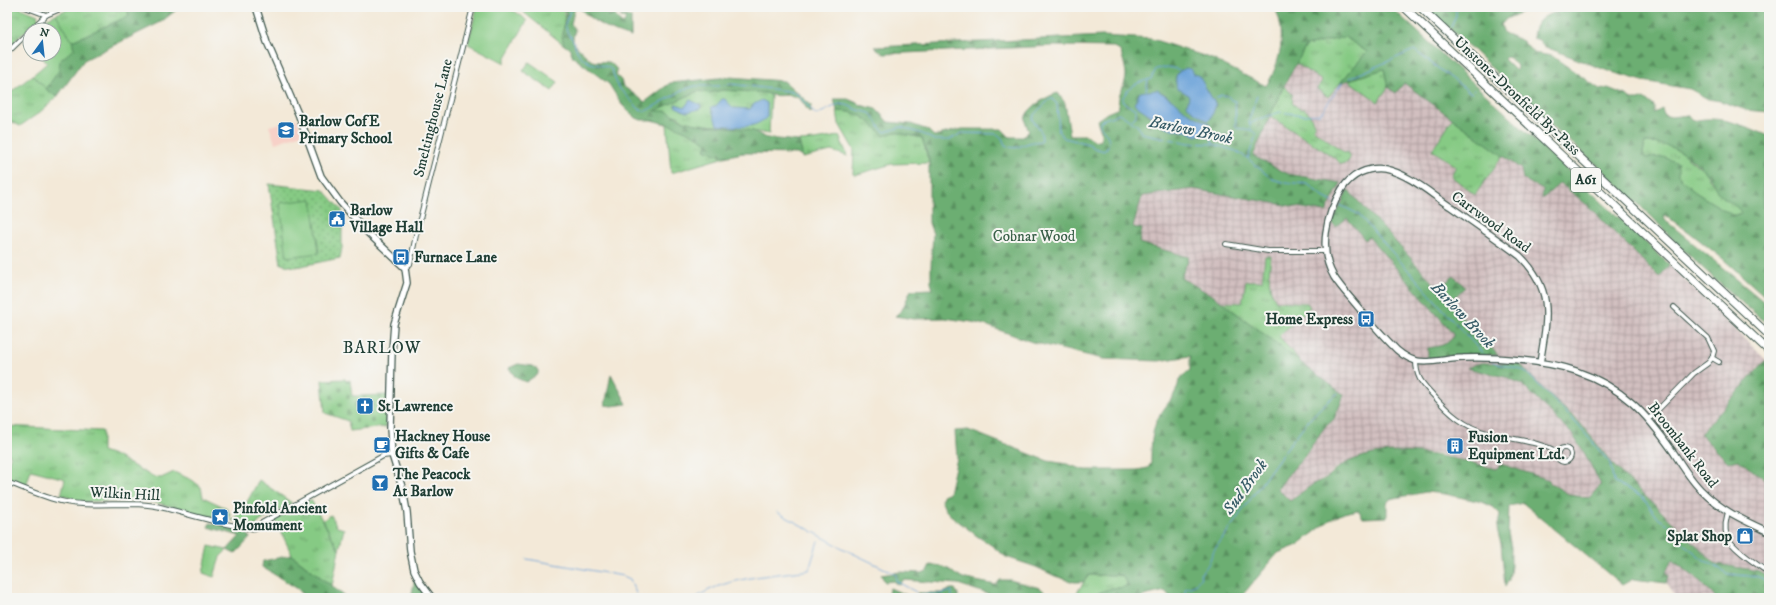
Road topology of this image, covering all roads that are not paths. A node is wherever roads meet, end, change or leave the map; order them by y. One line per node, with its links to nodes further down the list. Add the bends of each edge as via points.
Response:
1 (26, 7): 7 (street)
2 (65, 7): 7 (street)
3 (256, 7): 12 (street, via 267,42 299,116 317,166 330,190 368,233)
4 (473, 7): 12 (street, Smeltinghouse Lane, via 410,264)
5 (1404, 7): 14 (highway, Unstone-Dronfield By-Pass / A61)
6 (1420, 7): 15 (highway, Unstone-Dronfield By-Pass / A61)
7 (46, 15): 8 (street)
8 (7, 53)
9 (1348, 182): 11 (street, Broombank Road, via 1331,212); 21 (street, Carrwood Road, via 1366,170 1385,169 1395,172 1520,256 1532,270 1544,294 1547,309)
10 (1226, 244): 11 (street, via 1268,251)
11 (1325, 251): 19 (street, Broombank Road, via 1331,271 1340,286 1392,346)
12 (406, 268): 23 (street, via 407,283 394,324)
13 (1674, 307): 18 (street, via 1708,338 1714,351)
14 (1740, 325): 16 (highway, Unstone-Dronfield By-Pass / A61); 17 (highway, A61)
15 (1769, 334)
16 (1769, 351)
17 (1769, 354)
18 (1712, 358): 20 (street); 22 (street)
19 (1416, 360): 21 (street, Broombank Road, via 1493,358); 24 (street, via 1416,370 1421,382 1449,413 1486,433 1524,440)
20 (1719, 362)
21 (1540, 363): 22 (street, Broombank Road, via 1573,370 1597,379 1626,397)
22 (1649, 419): 28 (street, Broombank Road, via 1694,483)
23 (391, 439): 25 (street); 26 (street)
24 (1558, 452)
25 (392, 455): 26 (street, Wilkin Hill); 31 (street, via 403,490 414,570)
26 (383, 456): 27 (street, Wilkin Hill, via 256,528 248,529 162,507 81,504 65,501)
27 (7, 482)
28 (1728, 512): 29 (street, Broombank Road); 30 (street, via 1725,529 1727,538)
29 (1769, 532)
30 (1769, 573)
31 (432, 598)

